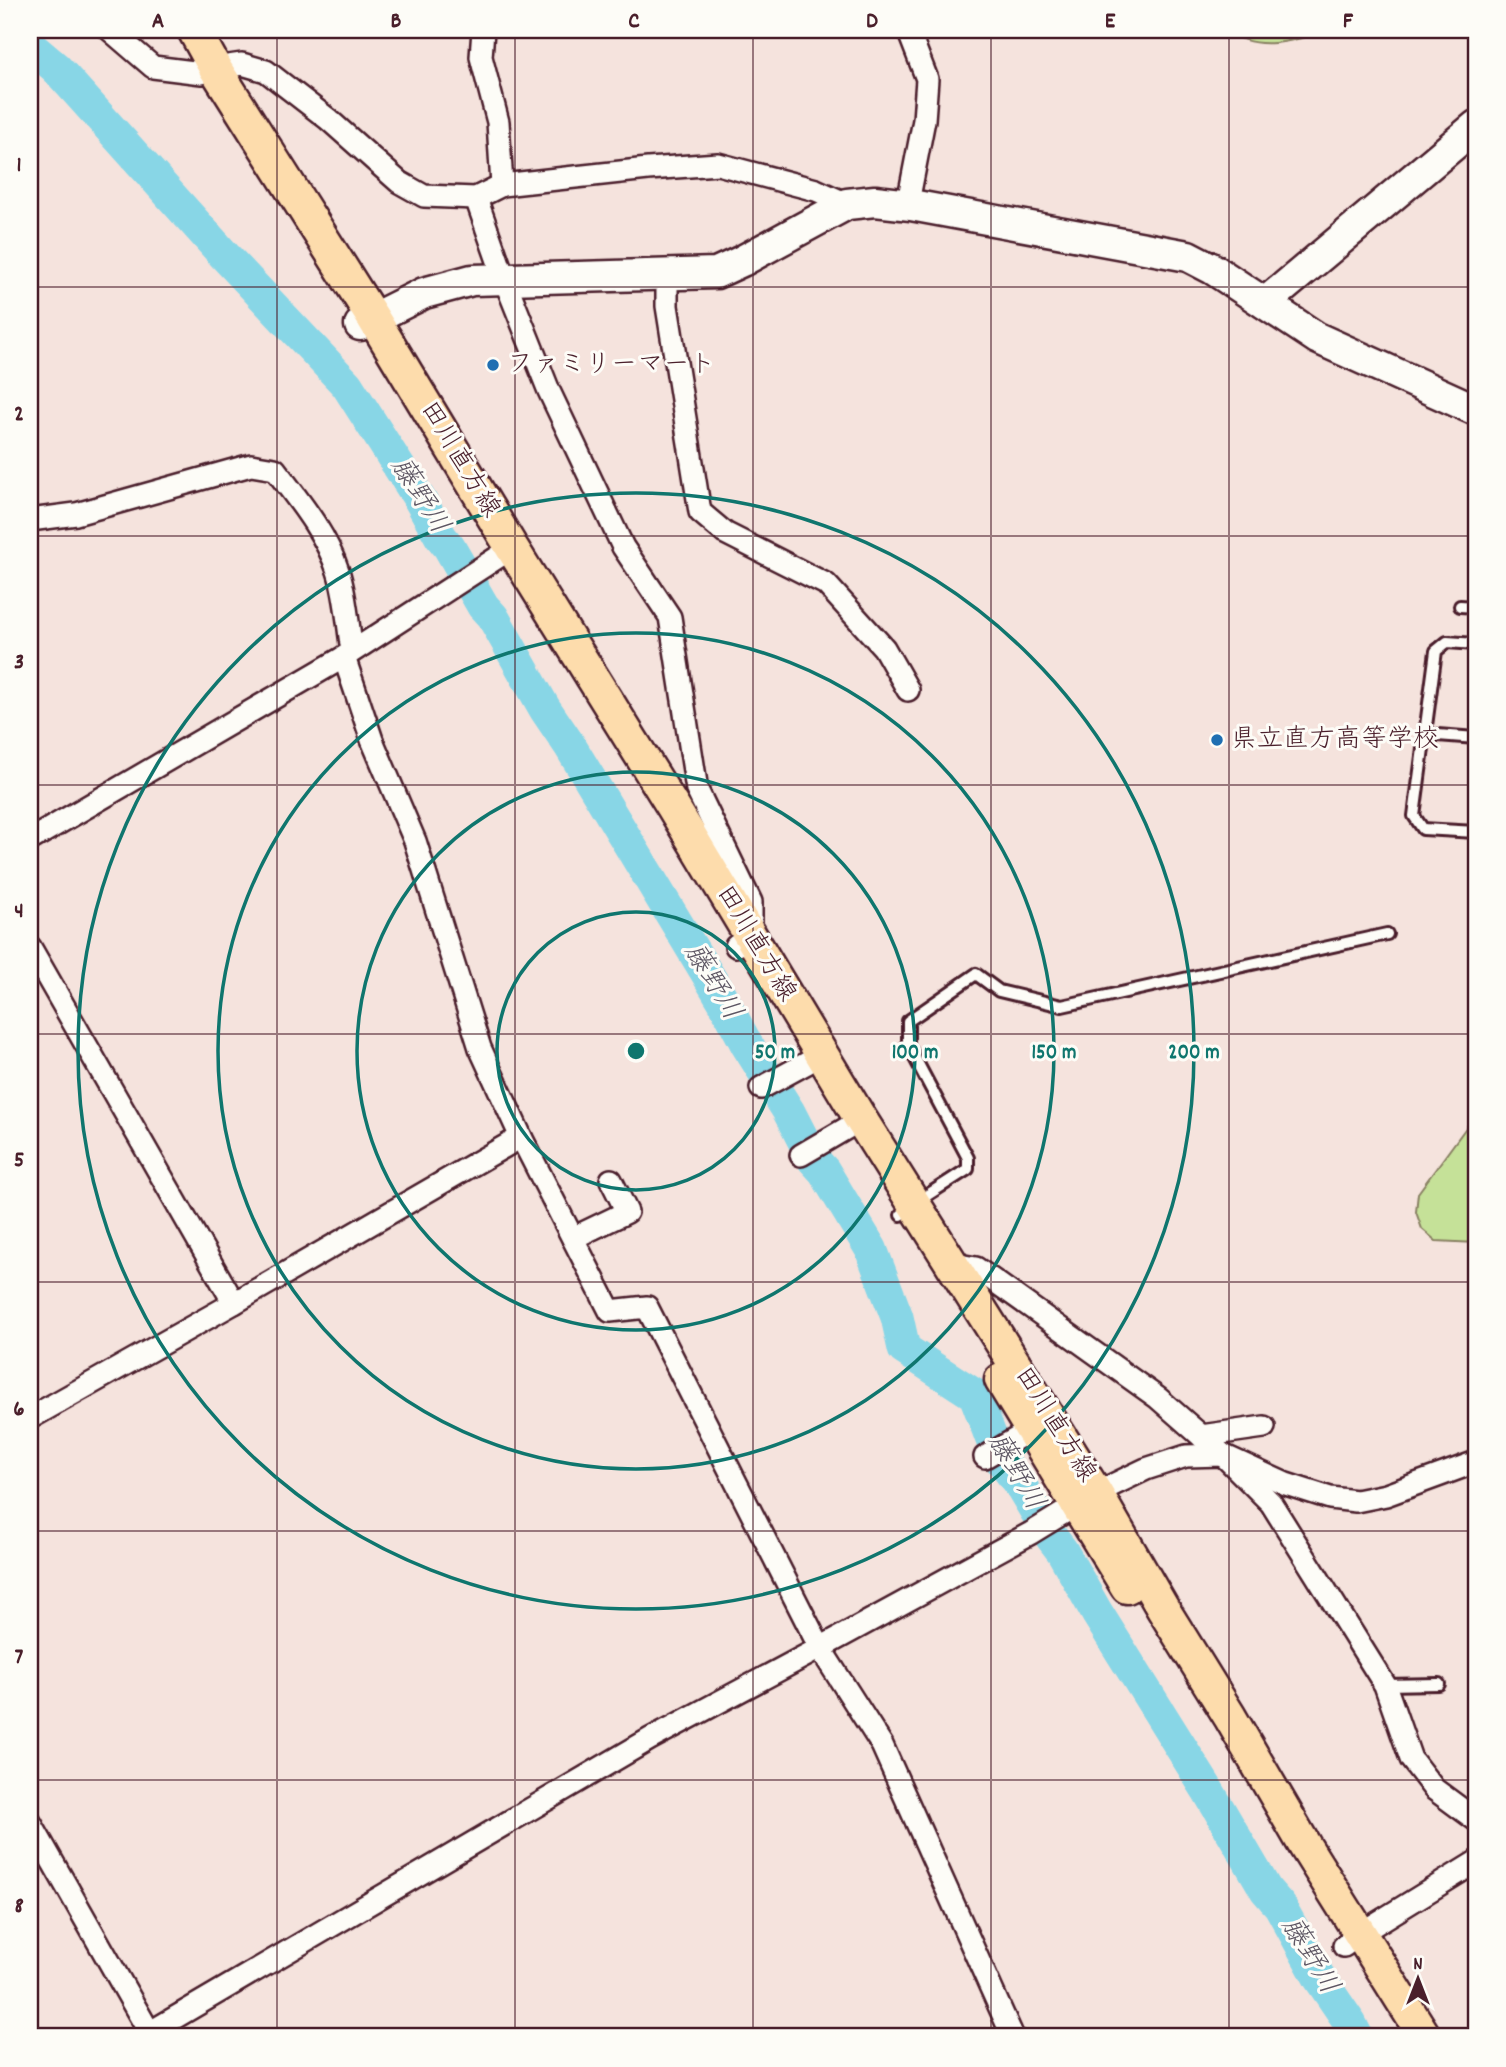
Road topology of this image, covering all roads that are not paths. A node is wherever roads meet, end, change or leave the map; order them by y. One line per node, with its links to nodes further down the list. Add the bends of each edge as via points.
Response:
1 (110, 30): 6 (street, via 153,67)
2 (178, 30): 6 (main road, 田川直方線)
3 (194, 30): 6 (main road, 田川直方線)
4 (482, 30): 8 (street, via 481,57 498,122)
5 (908, 30): 9 (street, via 927,79)
6 (208, 71): 10 (street, via 242,64 266,71 399,182 424,196); 15 (main road, 田川直方線)
7 (1476, 126): 14 (street)
8 (502, 185): 10 (street); 11 (street, via 718,164 816,190)
9 (910, 192)
10 (476, 198): 13 (street)
11 (848, 204): 12 (street, via 716,273); 14 (street, via 911,205 1188,257)
12 (667, 274): 13 (street); 23 (street, via 667,306 700,512 725,533 826,584 884,648)
13 (504, 278): 15 (street, via 472,280 424,293); 29 (street, via 549,391 623,547 670,617 697,790 751,902)
14 (1265, 303): 16 (street, via 1317,338)
15 (366, 322): 18 (main road, 田川直方線)
16 (1476, 410)
17 (30, 520): 22 (street, via 76,514 251,465 275,469 330,548 339,574)
18 (504, 553): 22 (street); 29 (main road, 田川直方線, via 658,783)
19 (1460, 606): 20 (lane)
20 (1476, 607)
21 (1476, 644): 24 (lane, via 1447,642 1436,651)
22 (348, 654): 27 (street); 34 (street, via 372,740 415,841 480,1048)
23 (908, 690)
24 (1425, 734): 25 (lane); 26 (lane, via 1414,816 1423,829)
25 (1476, 738)
26 (1476, 832)
27 (30, 840)
28 (1387, 934): 37 (lane, via 1062,1006 999,990 976,974 908,1021 908,1045 968,1158 968,1169)
29 (743, 941): 31 (main road, 田川直方線); 37 (main road, 田川直方線, via 860,1118)
30 (30, 947): 40 (street)
31 (806, 1063): 32 (street); 33 (main road, 田川直方線)
32 (761, 1088)
33 (846, 1128): 35 (street); 37 (main road, 田川直方線)
34 (521, 1137): 38 (street); 40 (street)
35 (801, 1155)
36 (611, 1180): 38 (street, via 627,1212)
37 (908, 1209): 39 (main road, 田川直方線); 43 (main road, 田川直方線, via 937,1270)
38 (573, 1238): 49 (street, via 610,1311 647,1307)
39 (953, 1264): 44 (street, via 976,1268 1158,1398); 48 (main road, 田川直方線)
40 (234, 1303): 41 (street)
41 (30, 1418)
42 (1264, 1427): 44 (street)
43 (1030, 1431): 46 (street); 48 (main road, 田川直方線)
44 (1201, 1436): 45 (street)
45 (1223, 1455): 47 (street, via 1286,1484 1356,1501); 48 (street, via 1186,1455 1146,1469); 51 (street, via 1270,1503)
46 (985, 1457)
47 (1476, 1462)
48 (1081, 1503): 49 (street); 55 (main road, 田川直方線, via 1163,1609 1305,1846)
49 (820, 1648): 56 (street, via 650,1739); 57 (street, via 882,1745)
50 (1440, 1684): 51 (lane)
51 (1385, 1685): 52 (street, via 1411,1759 1434,1790)
52 (1476, 1820)
53 (30, 1822): 56 (street)
54 (1476, 1862): 55 (street)
55 (1352, 1939): 58 (main road, 田川直方線); 59 (main road, 田川直方線)
56 (148, 2036)
57 (1013, 2037)
58 (1400, 2037)
59 (1425, 2037)

